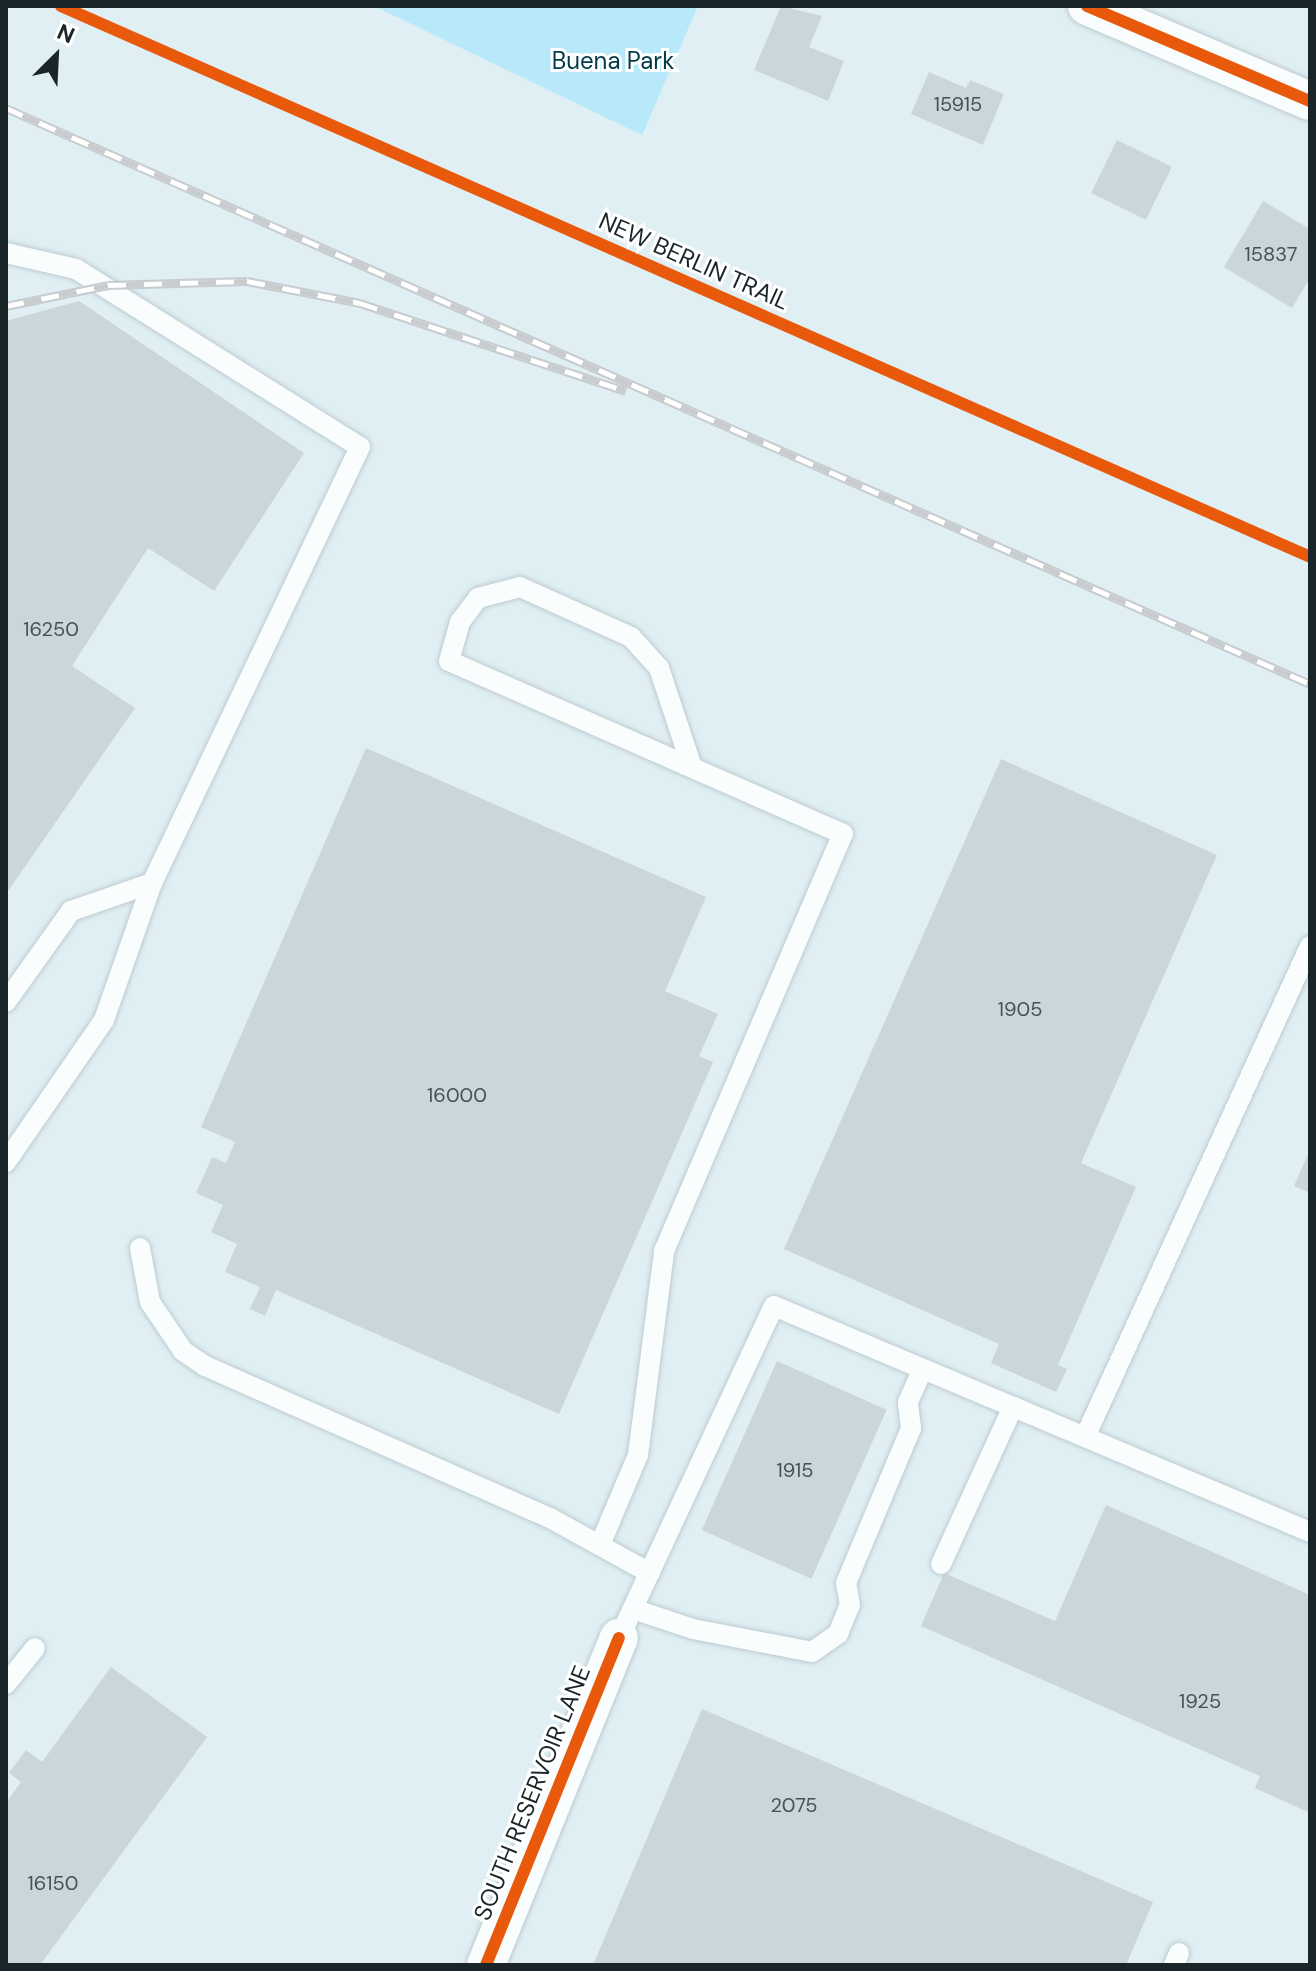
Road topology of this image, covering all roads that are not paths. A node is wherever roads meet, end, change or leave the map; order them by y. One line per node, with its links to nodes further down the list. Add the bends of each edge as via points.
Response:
1 (1087, 6): 2 (street)
2 (1310, 101)
3 (6, 253): 5 (lane, via 76,269 360,447)
4 (692, 767): 4 (lane, via 449,661 460,622 478,598 520,587 631,637 659,668); 14 (lane, via 843,834 664,1251 638,1455)
5 (152, 883): 7 (lane, via 71,911); 8 (lane, via 104,1020)
6 (1310, 946): 12 (lane)
7 (6, 1002)
8 (6, 1162)
9 (140, 1248): 14 (lane, via 150,1302 183,1351 205,1366)
10 (923, 1369): 11 (lane); 16 (lane, via 774,1306); 17 (lane, via 908,1402 911,1428 846,1583 850,1605 838,1634 812,1652 693,1629)
11 (1013, 1407): 12 (lane); 15 (lane)
12 (1085, 1437): 13 (lane)
13 (1310, 1532)
14 (600, 1545): 16 (lane)
15 (941, 1564)
16 (650, 1573): 17 (lane)
17 (626, 1624): 20 (street, SOUTH RESERVOIR LANE)
18 (35, 1648): 19 (lane)
19 (6, 1684)
20 (486, 1965)

